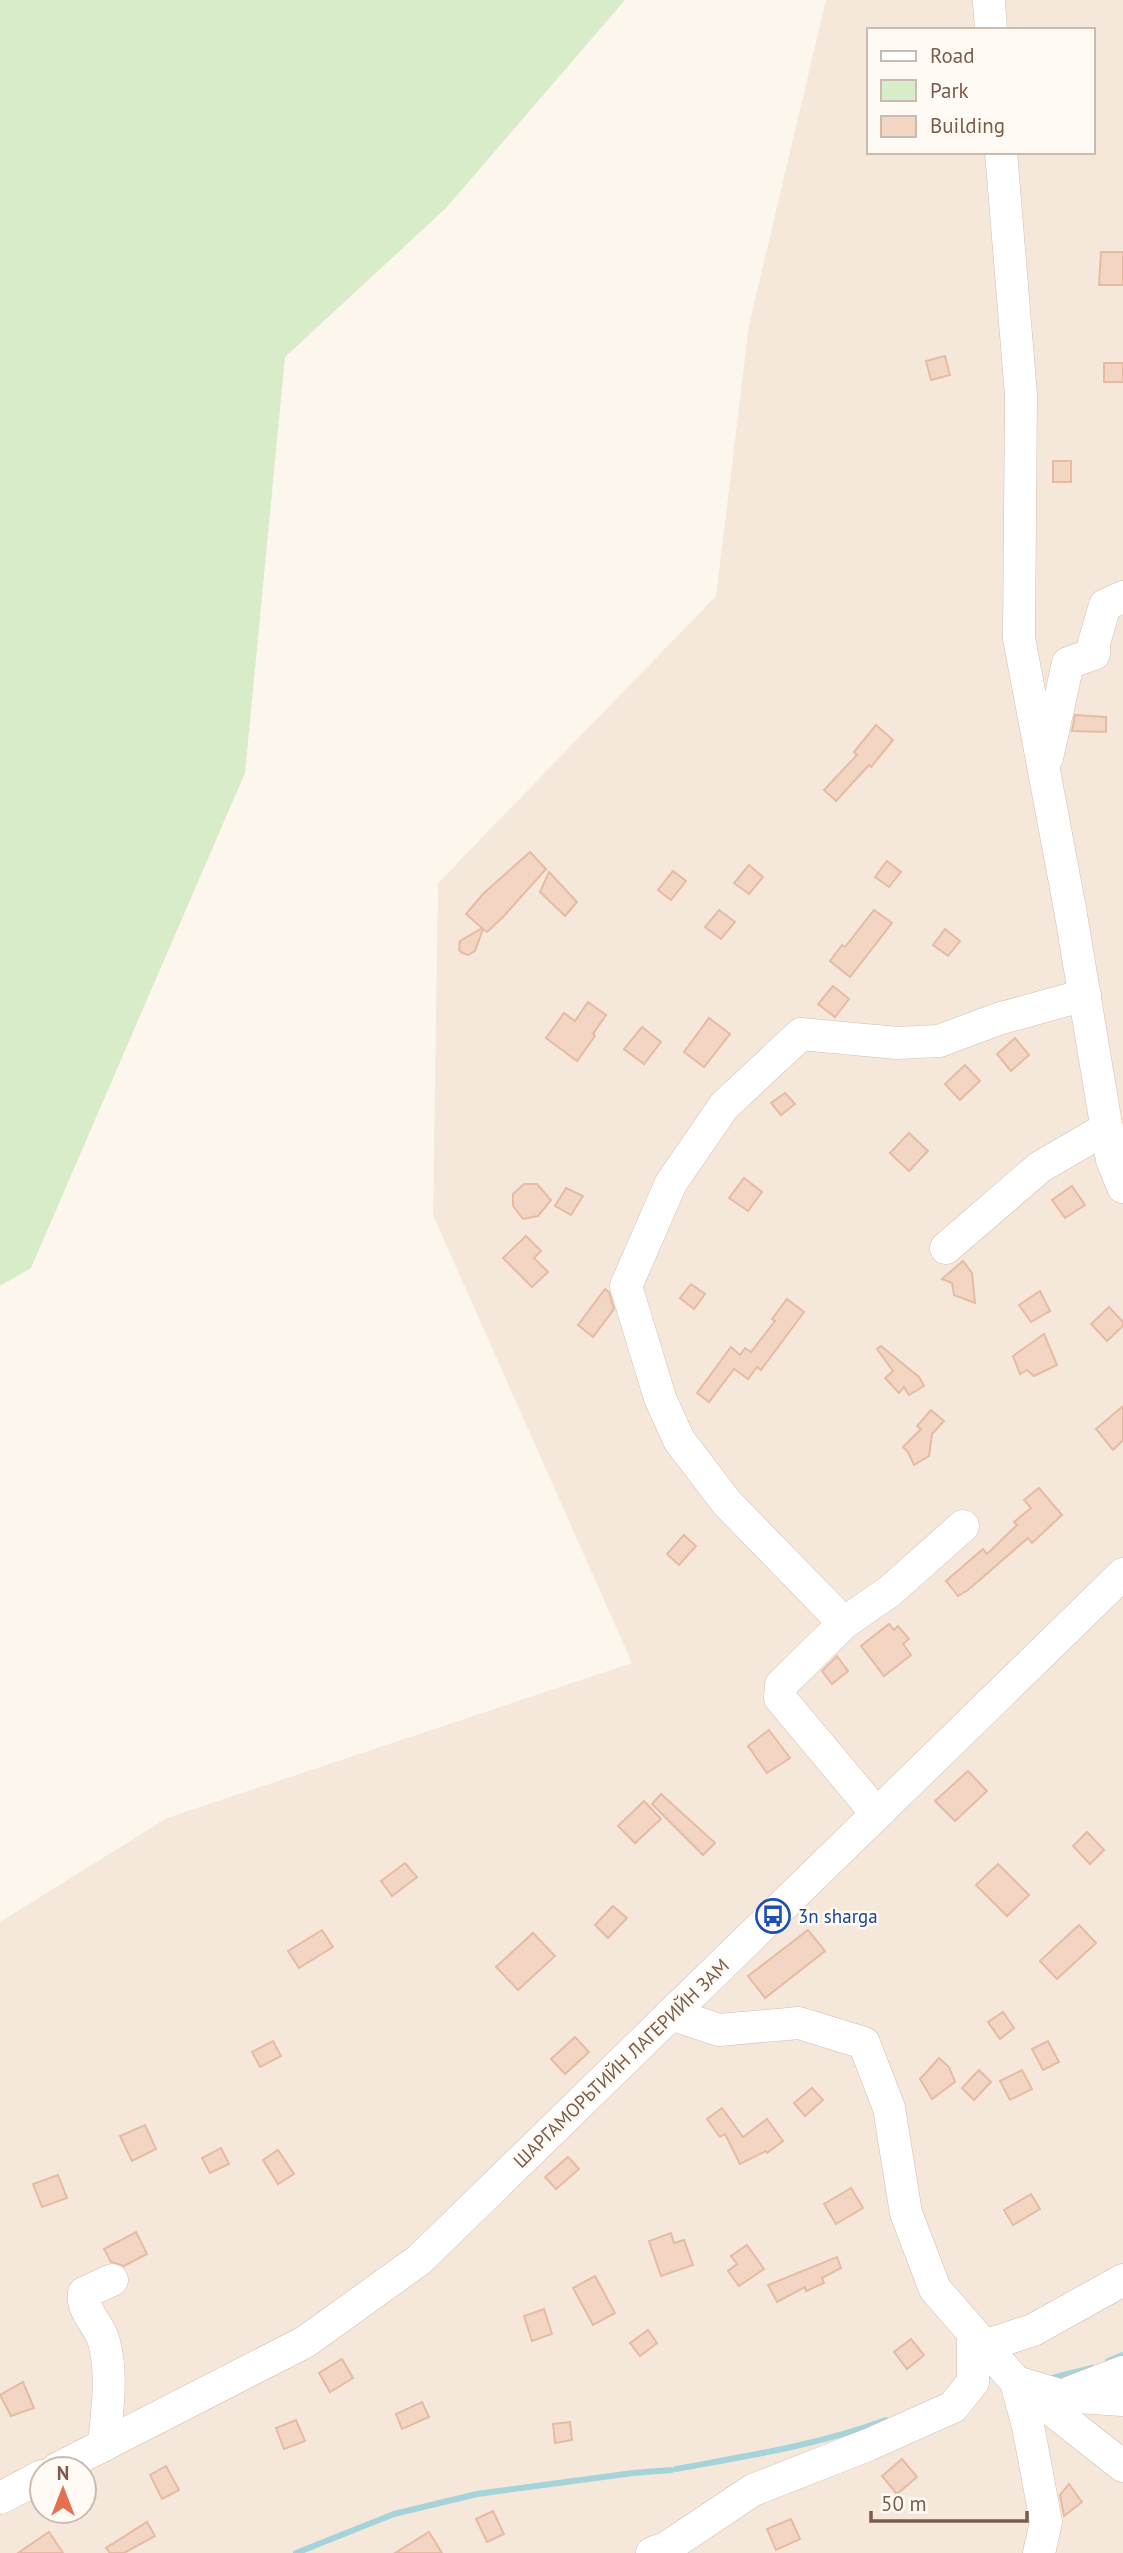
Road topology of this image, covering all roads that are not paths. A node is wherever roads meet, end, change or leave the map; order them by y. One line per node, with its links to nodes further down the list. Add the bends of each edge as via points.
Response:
1 (1001, 154): 3 (street, via 1021,395 1019,638)
2 (1123, 597): 3 (street, via 1105,605 1094,654 1068,663)
3 (1044, 770): 4 (street)
4 (1084, 995): 5 (street); 10 (street, via 939,1041 897,1043 801,1034 716,1117 671,1184 626,1286 660,1398 679,1440 727,1503)
5 (1107, 1128): 6 (street, via 1112,1160); 7 (street, via 1040,1167)
6 (1123, 1187)
7 (946, 1248)
8 (963, 1526): 10 (street, via 890,1591)
9 (1123, 1574): 11 (street, ШАРГАМОРЬТИЙН ЛАГЕРИЙН ЗАМ)
10 (844, 1623): 11 (street, via 781,1685 780,1698)
11 (877, 1814): 12 (street, ШАРГАМОРЬТИЙН ЛАГЕРИЙН ЗАМ)
12 (671, 2014): 15 (street, via 719,2030 799,2023 864,2043 889,2108 906,2213 936,2289); 20 (street, ШАРГАМОРЬТИЙН ЛАГЕРИЙН ЗАМ, via 419,2260 305,2342)
13 (112, 2280): 20 (street, via 84,2293 83,2301 106,2352 109,2376)
14 (1123, 2280): 15 (street, via 1033,2330)
15 (979, 2339): 17 (street); 25 (street, via 972,2382 953,2407 753,2490)
16 (1123, 2372): 18 (street)
17 (1016, 2382): 18 (street); 22 (street); 26 (street, via 1046,2522)
18 (1063, 2396): 19 (street)
19 (1123, 2400)
20 (104, 2445): 21 (street, ШАРГАМОРЬТИЙН ЛАГЕРИЙН ЗАМ)
21 (84, 2455)
22 (1123, 2466)
23 (28, 2483): 24 (street)
24 (0, 2498)
25 (652, 2553)
26 (1039, 2553)

